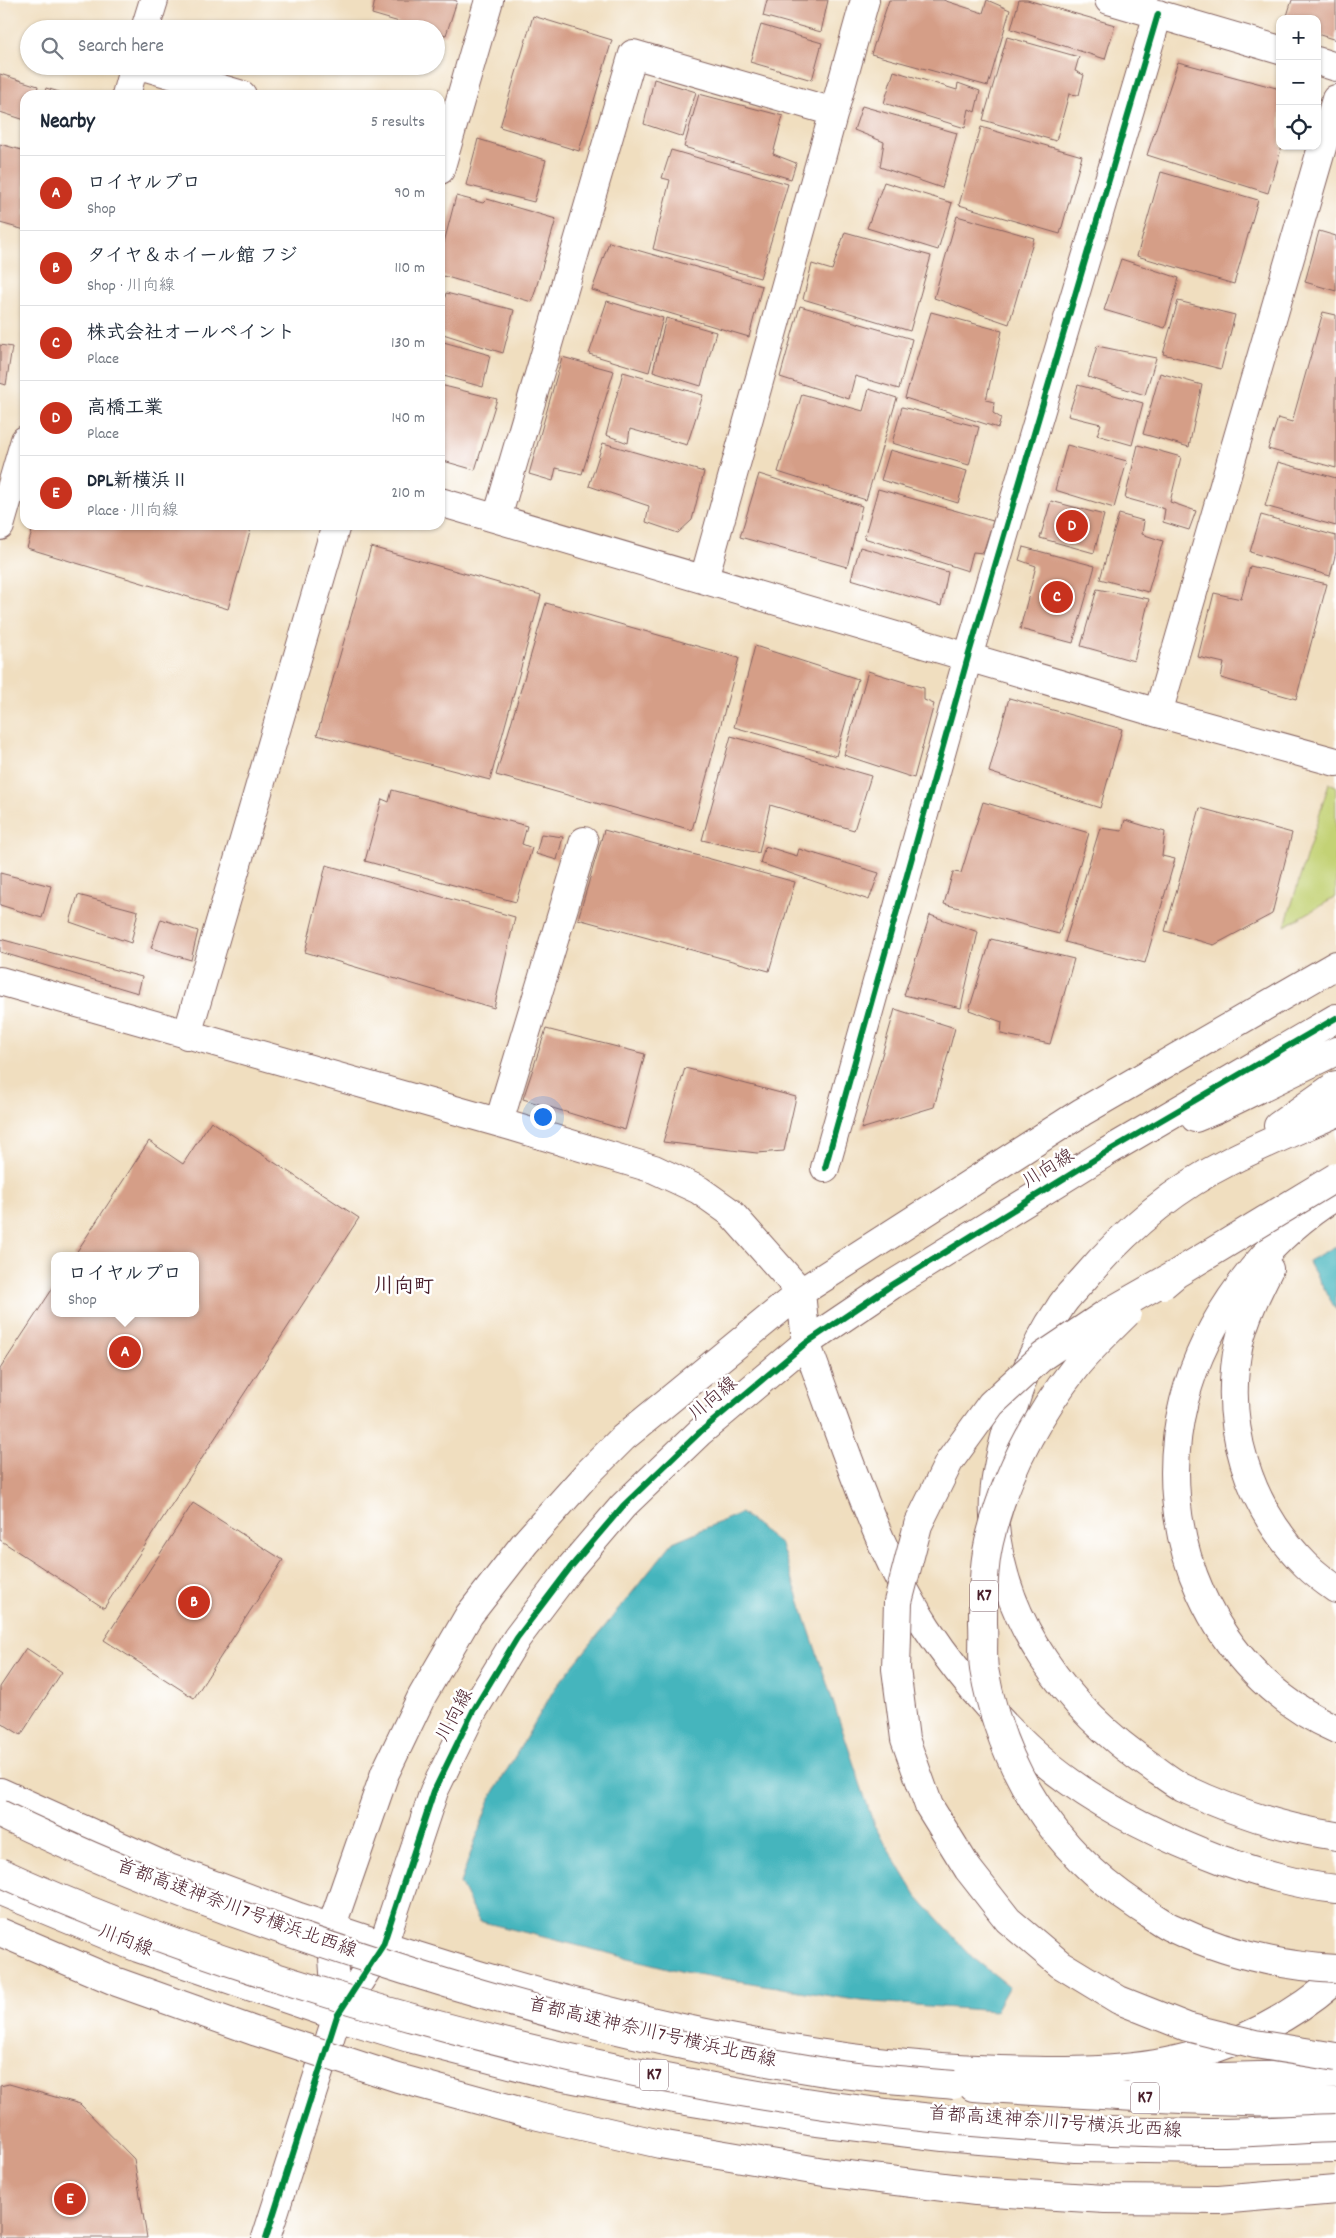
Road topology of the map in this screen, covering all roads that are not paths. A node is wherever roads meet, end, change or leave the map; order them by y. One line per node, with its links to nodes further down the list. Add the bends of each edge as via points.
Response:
1 (154, 0): 6 (main road)
2 (489, 0): 16 (main road)
3 (865, 0): 15 (main road)
4 (1109, 0): 5 (main road)
5 (1158, 14): 7 (main road); 23 (main road)
6 (148, 20)
7 (1276, 49)
8 (1321, 62): 9 (main road)
9 (1336, 67)
10 (132, 75): 12 (main road)
11 (174, 75): 13 (main road)
12 (127, 90)
13 (225, 90)
14 (1336, 99): 24 (main road)
15 (834, 112): 19 (main road, via 633,54); 22 (main road)
16 (445, 149)
17 (20, 457): 20 (main road)
18 (445, 503): 19 (main road)
19 (497, 518): 22 (main road)
20 (0, 526)
21 (335, 530): 30 (main road)
22 (704, 579): 23 (main road)
23 (968, 657): 24 (main road); 37 (main road)
24 (1158, 712): 25 (main road)
25 (1336, 762)
26 (584, 841): 34 (main road)
27 (1336, 965): 41 (main road, 川向線, via 1082,1112)
28 (0, 981): 30 (main road)
29 (1336, 1018): 35 (main road, 川向線)
30 (187, 1035): 34 (main road)
31 (1336, 1051): 35 (main road, via 1217,1109)
32 (1336, 1085): 36 (main road)
33 (1336, 1113): 36 (main road)
34 (499, 1122): 41 (main road, via 654,1169 699,1190 730,1212)
35 (1105, 1153): 42 (main road, 川向線, via 892,1285)
36 (1226, 1163): 47 (main road, via 1177,1194 1129,1231 1060,1306 1032,1352 1014,1402 999,1460 994,1515 1002,1568 1019,1618 1048,1666 1083,1710 1127,1750 1181,1787 1241,1813 1308,1832)
37 (825, 1168)
38 (1336, 1177): 40 (main road, K7, bridge)
39 (1328, 1201): 43 (main road, via 1293,1236 1270,1267 1252,1304 1239,1342 1233,1382 1235,1422 1243,1462 1259,1501 1291,1548 1307,1566); 44 (main road, via 1288,1232 1261,1261 1214,1326 1184,1401 1177,1447 1176,1492 1193,1578 1213,1619 1238,1656 1273,1690 1316,1720)
40 (1176, 1274): 54 (main road, K7, bridge, via 1128,1312 1078,1364 1038,1420 1008,1480 989,1544 983,1605 984,1666 996,1724 1022,1784 1059,1837 1108,1887 1169,1927 1238,1954 1310,1968); 57 (main road, bridge, via 1104,1315 1043,1356 991,1404 949,1462 918,1526 898,1602 896,1668 905,1740 929,1806 968,1869 1008,1920 1060,1964 1120,2000 1187,2027 1256,2044)
41 (800, 1292): 42 (main road); 51 (main road, 川向線, via 623,1438 525,1543 469,1615 422,1696 385,1773)
42 (806, 1343): 49 (main road, via 894,1567 927,1627 973,1689 1023,1742 1070,1782 1132,1821 1194,1850 1262,1874); 53 (main road, 川向線, via 656,1472 570,1568 517,1638 473,1712 434,1791)
43 (1336, 1589)
44 (1336, 1729)
45 (0, 1792): 51 (main road, via 169,1868)
46 (0, 1814): 59 (main road, 首都高速神奈川7号横浜北西線 / K7, bridge, via 158,1884 287,1933 564,2018 702,2050 817,2070)
47 (1336, 1836)
48 (0, 1872): 61 (main road, 首都高速神奈川7号横浜北西線 / K7, bridge, via 148,1933 286,1981 426,2023 553,2055 683,2081 915,2115 1068,2128 1213,2133)
49 (1336, 1889)
50 (0, 1892): 56 (main road, 川向線, via 138,1948)
51 (331, 1928): 53 (main road); 56 (main road, 川向線)
52 (0, 1932): 63 (main road, bridge, via 117,1982 389,2075 530,2114 660,2144 824,2172 986,2192 1105,2199 1220,2200)
53 (383, 1946): 55 (main road, via 556,1997 696,2031 830,2054 951,2068 1060,2071 1132,2068 1187,2057 1273,2025); 56 (main road, 川向線)
54 (1336, 1969)
55 (1336, 1979)
56 (337, 2016): 62 (main road, via 549,2074 809,2121 1075,2148); 64 (main road)
57 (1336, 2057)
58 (1336, 2074): 59 (main road)
59 (954, 2085): 60 (main road, 首都高速神奈川7号横浜北西線 / K7, via 1115,2097)
60 (1336, 2102)
61 (1336, 2128)
62 (1336, 2148)
63 (1336, 2190)
64 (266, 2238)

